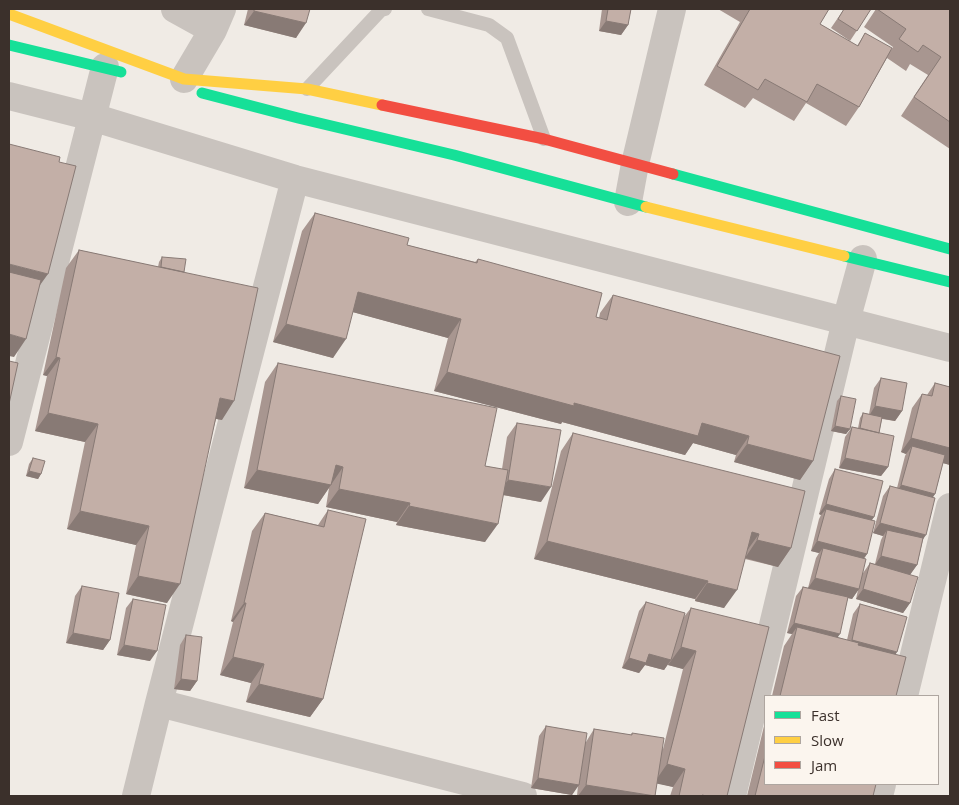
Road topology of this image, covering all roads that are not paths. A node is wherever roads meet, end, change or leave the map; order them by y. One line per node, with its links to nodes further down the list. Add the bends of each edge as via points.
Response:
1 (175, 9): 6 (street)
2 (385, 9): 12 (lane)
3 (428, 9): 15 (lane, via 489,25 507,38)
4 (672, 9): 16 (street)
5 (9, 14): 10 (highway)
6 (218, 19): 10 (street)
7 (9, 44): 8 (highway)
8 (105, 67): 9 (highway); 14 (street)
9 (134, 75)
10 (184, 78): 12 (highway)
11 (153, 80): 18 (highway)
12 (307, 89): 15 (highway)
13 (9, 96): 14 (street)
14 (92, 117): 17 (street); 24 (street)
15 (544, 139): 16 (highway)
16 (635, 164): 18 (street); 19 (highway)
17 (295, 179): 22 (street); 28 (street)
18 (628, 202): 20 (highway)
19 (950, 249)
20 (863, 259): 21 (highway); 22 (street)
21 (950, 282)
22 (846, 321): 23 (street); 31 (street)
23 (950, 348)
24 (9, 442)
25 (950, 507): 26 (street)
26 (942, 583): 27 (street)
27 (904, 695)
28 (158, 704): 29 (street); 30 (street)
29 (136, 796)
30 (523, 796)
31 (732, 796)

